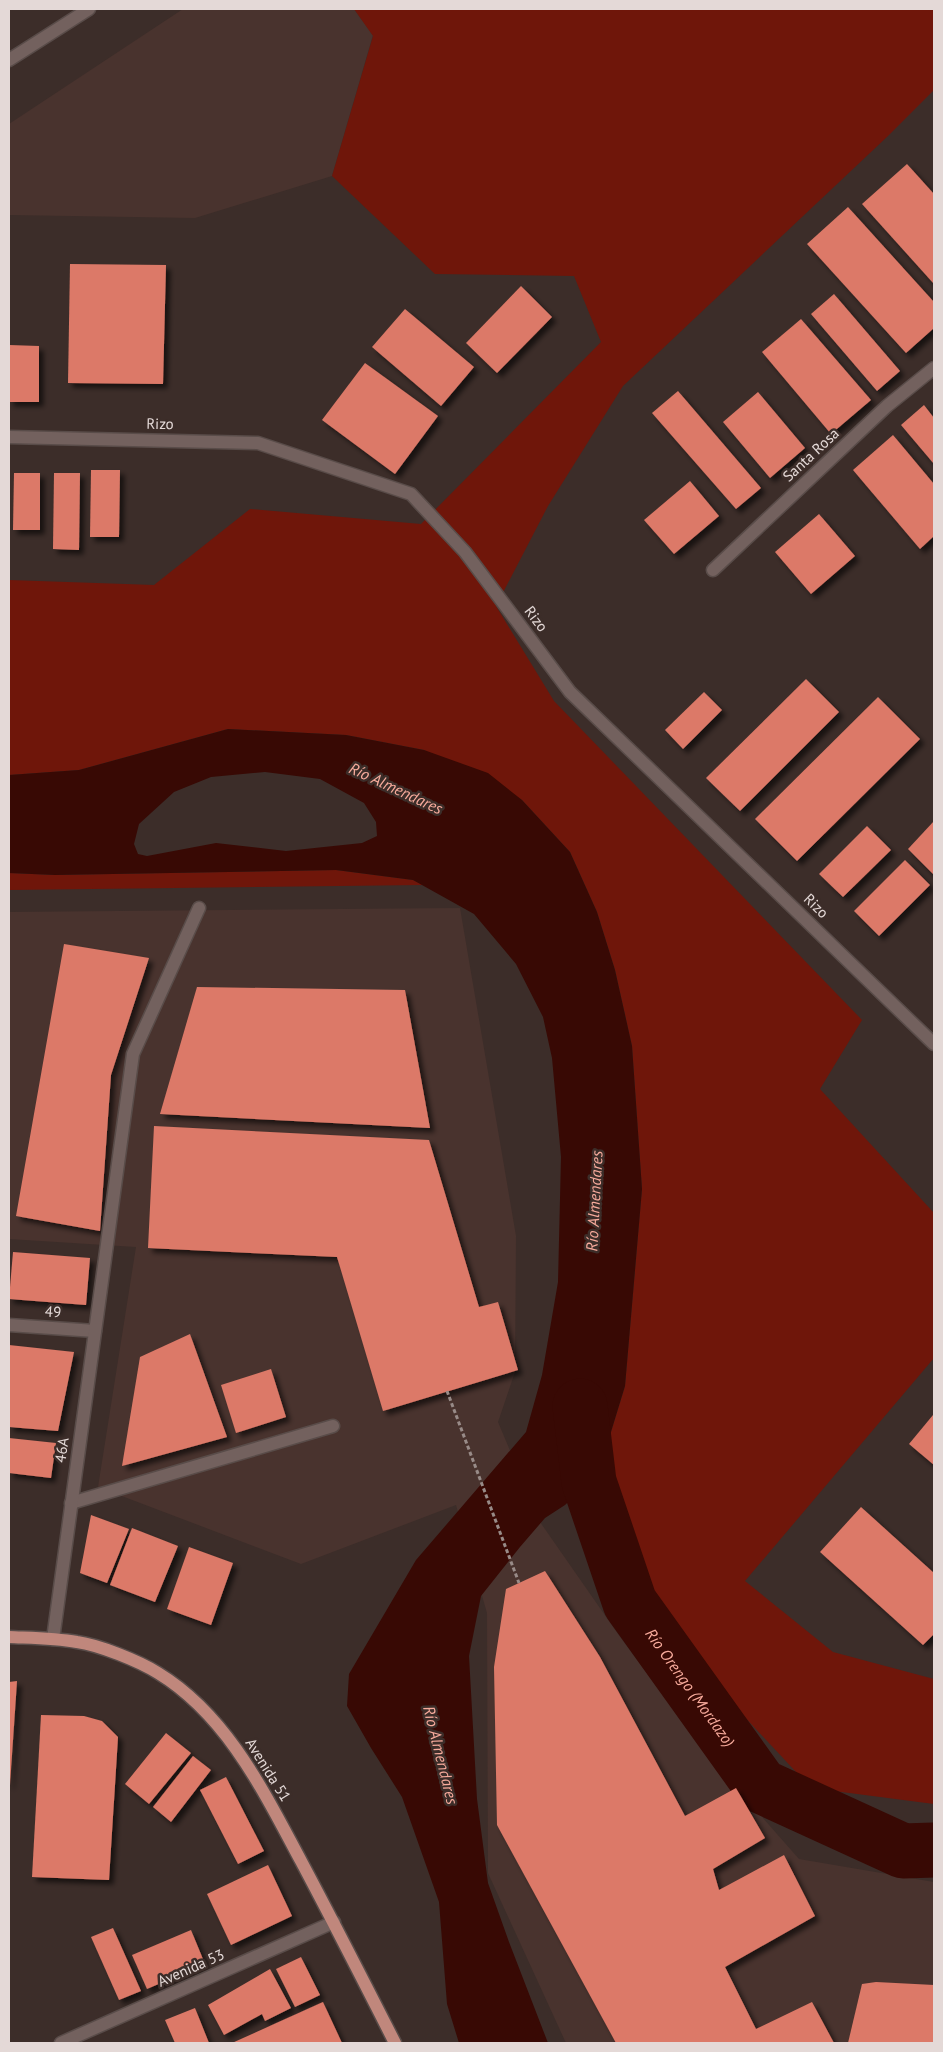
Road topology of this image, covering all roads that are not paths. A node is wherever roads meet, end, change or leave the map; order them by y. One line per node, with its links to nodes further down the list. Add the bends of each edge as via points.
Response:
1 (89, 9): 2 (street)
2 (9, 60)
3 (934, 368): 5 (street, Santa Rosa, via 887,406)
4 (9, 437): 7 (street, Rizo, via 258,443 411,494 465,552 570,692)
5 (713, 570)
6 (199, 908): 9 (street, 46A, via 133,1054)
7 (934, 1044)
8 (9, 1325): 9 (street, 49)
9 (95, 1331): 11 (street, 46A)
10 (333, 1426): 11 (street)
11 (72, 1503): 13 (street, 46A)
12 (9, 1637): 13 (main road, Avenida 51)
13 (53, 1639): 14 (main road, Avenida 51, via 79,1642 121,1656 158,1673 193,1700 226,1735 256,1777)
14 (334, 1922): 15 (street, Avenida 53); 16 (main road, Avenida 51)
15 (61, 2043)
16 (395, 2043)

